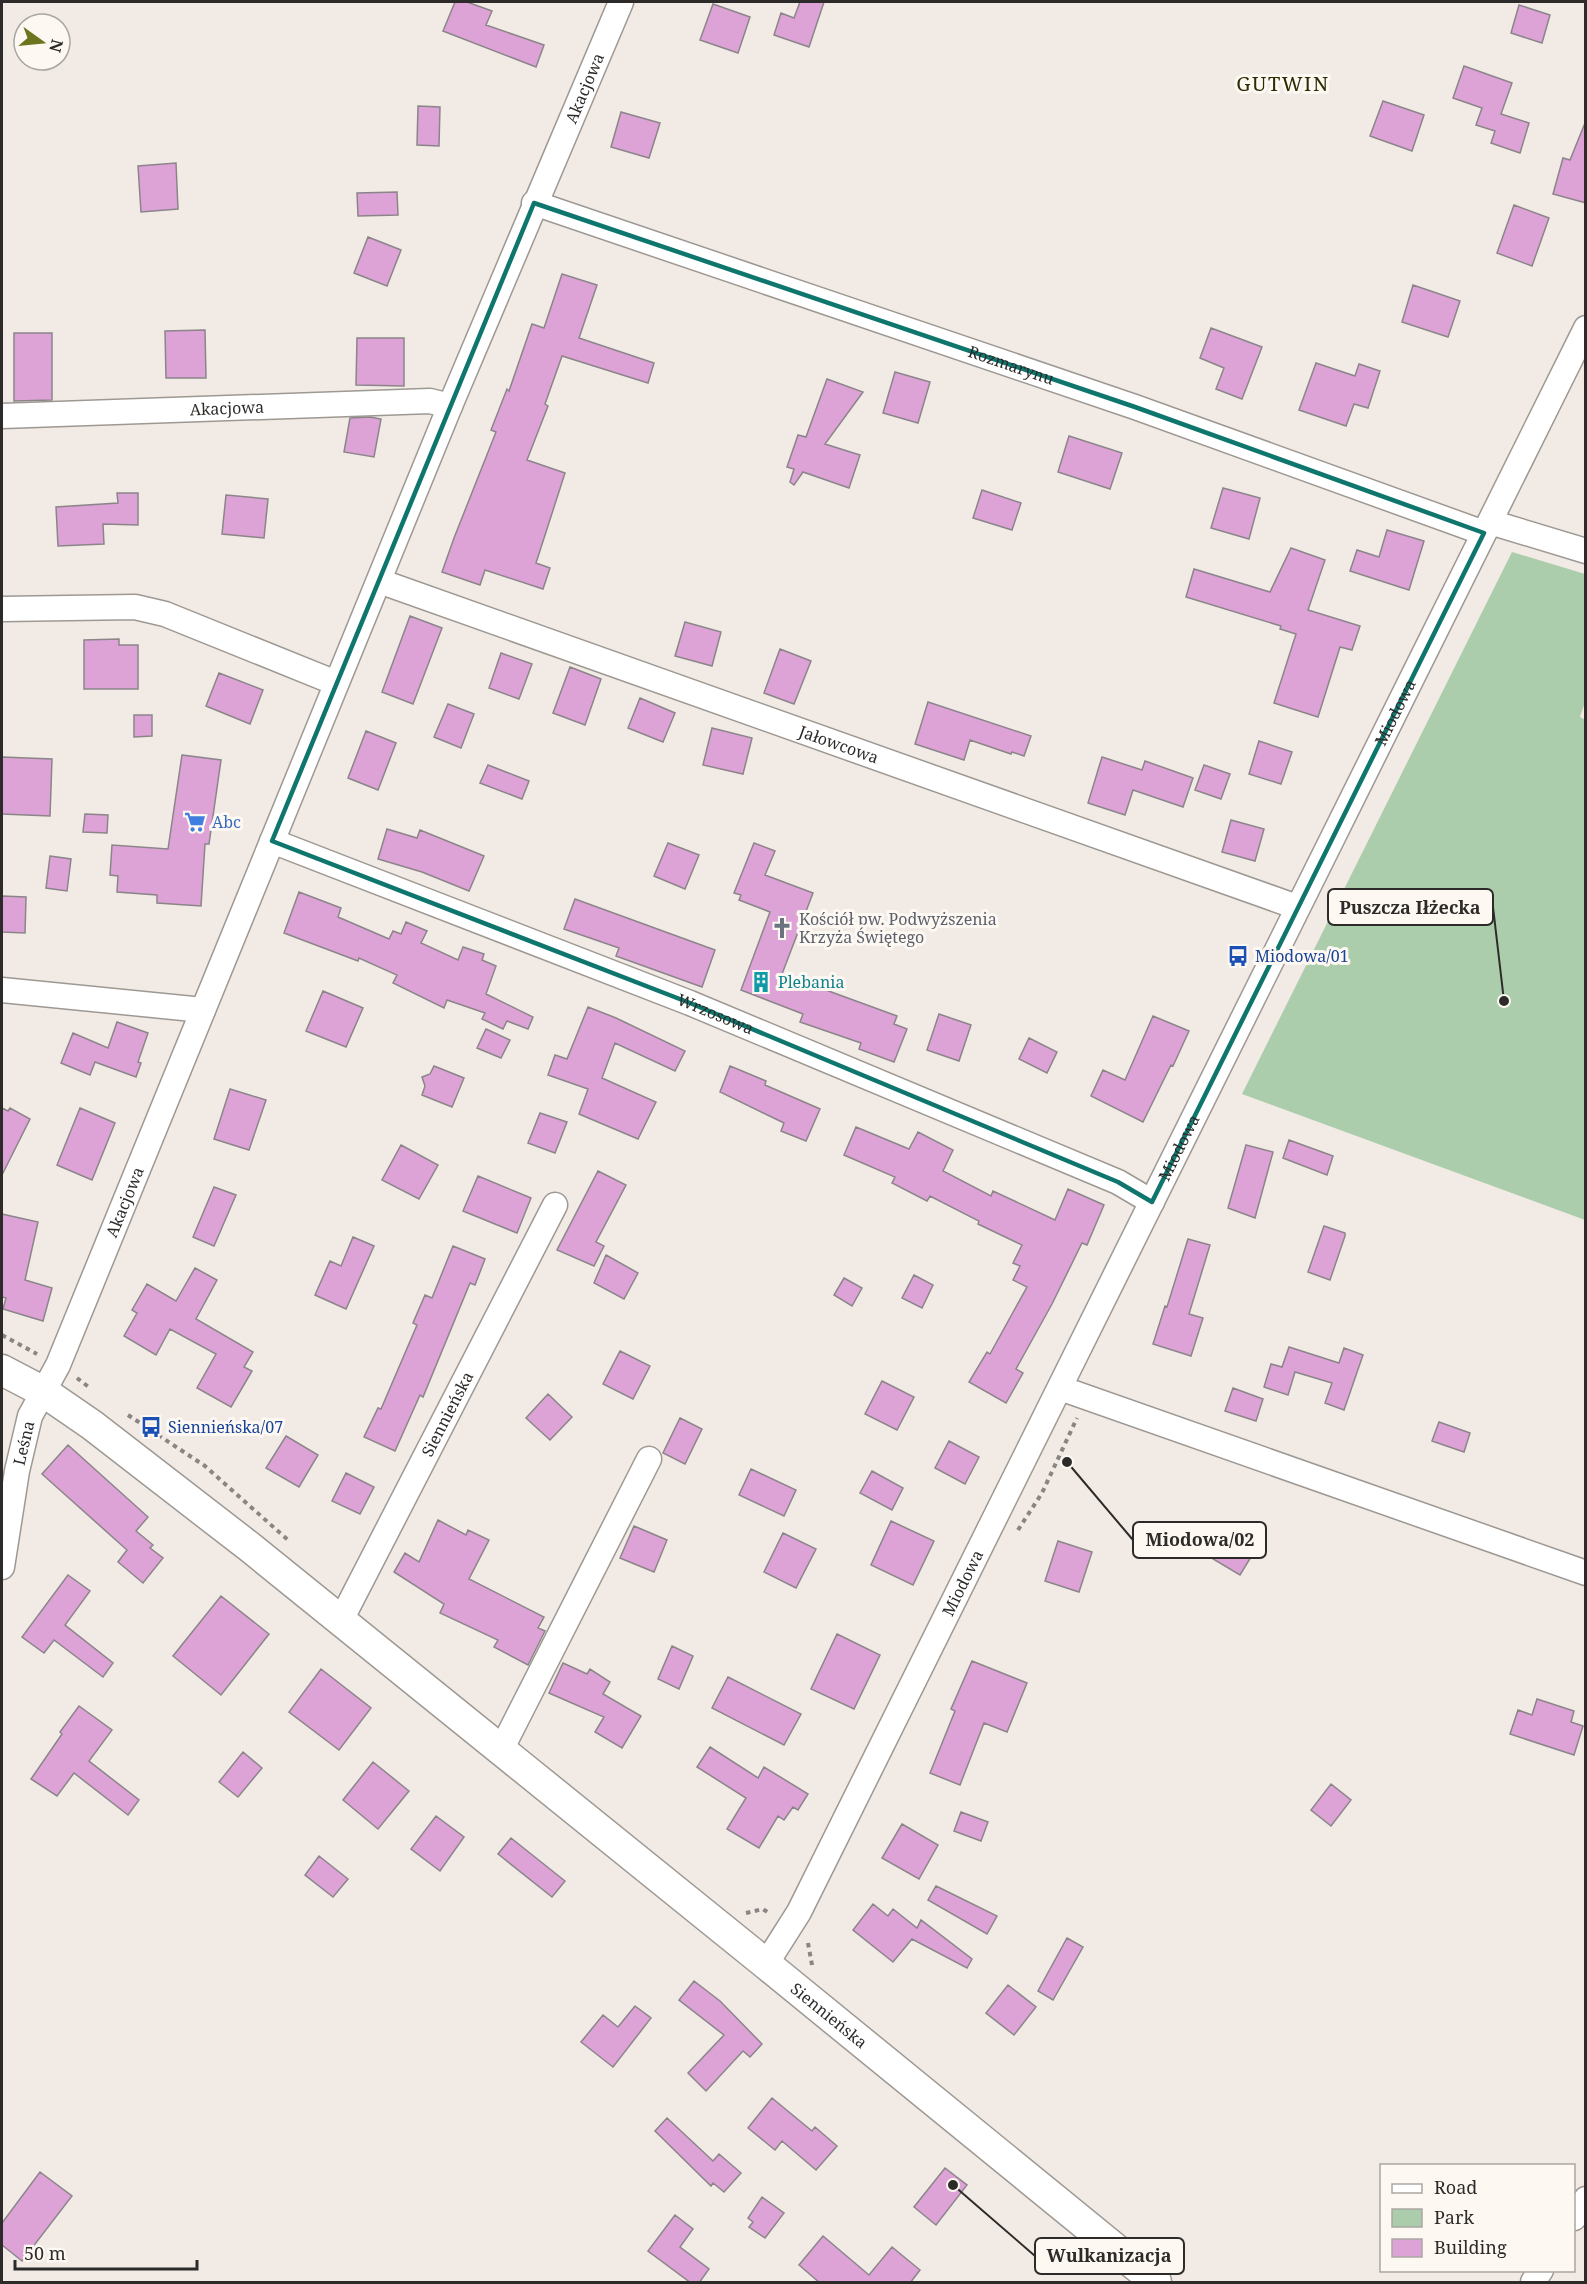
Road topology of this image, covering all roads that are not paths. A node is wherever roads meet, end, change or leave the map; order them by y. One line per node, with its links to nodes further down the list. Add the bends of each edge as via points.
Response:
1 (621, 2): 2 (street, Akacjowa)
2 (534, 203): 4 (street, Akacjowa); 6 (street, Rozmarynu)
3 (1586, 328): 6 (street, Miodowa)
4 (450, 406): 5 (street, Akacjowa, via 430,401); 8 (street, Akacjowa)
5 (2, 416)
6 (1487, 528): 7 (street, Rozmarynu); 12 (street, Miodowa)
7 (1586, 551)
8 (379, 581): 10 (street, Akacjowa); 12 (street, Jałowcowa)
9 (2, 609): 10 (street, via 135,608 165,614)
10 (336, 683): 11 (street, Akacjowa)
11 (272, 841): 14 (street, Akacjowa); 15 (street, Wrzosowa, via 690,1003 1118,1182)
12 (1297, 907): 15 (street, Miodowa)
13 (2, 990): 14 (street)
14 (203, 1010): 19 (street, Akacjowa)
15 (1152, 1202): 18 (street, Miodowa)
16 (555, 1205): 23 (street, Siennieńska)
17 (2, 1370): 19 (main road, Siennieńska)
18 (1060, 1388): 22 (street); 25 (street, Miodowa, via 799,1912)
19 (44, 1392): 21 (street, Leśna, via 27,1428); 23 (main road, Siennieńska, via 143,1464)
20 (649, 1459): 24 (street)
21 (2, 1567)
22 (1586, 1572)
23 (340, 1622): 24 (main road, Siennieńska)
24 (501, 1750): 25 (main road, Siennieńska)
25 (766, 1964): 28 (main road, Siennieńska)
26 (1586, 2199): 27 (street)
27 (1575, 2216)
28 (1156, 2283)

